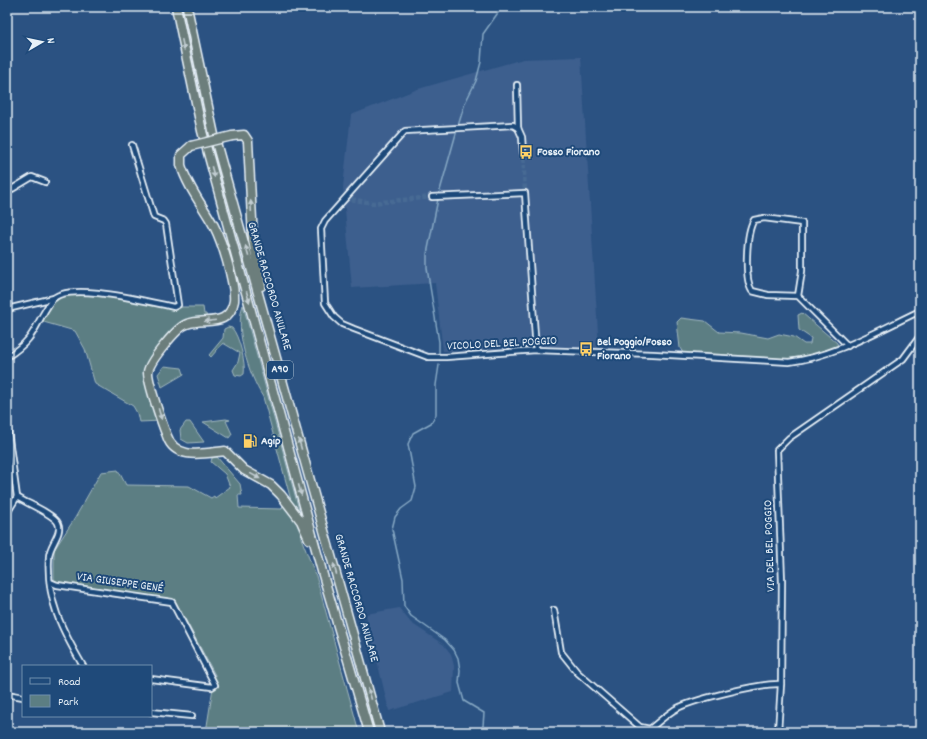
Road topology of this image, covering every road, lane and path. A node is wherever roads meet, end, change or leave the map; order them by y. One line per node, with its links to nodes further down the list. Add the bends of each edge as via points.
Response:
1 (176, 7): 22 (highway, GRANDE RACCORDO ANULARE / A90, one-way to 22, via 204,137)
2 (187, 7): 14 (highway, GRANDE RACCORDO ANULARE / A90, one-way to 2, via 214,135)
3 (517, 84): 4 (street)
4 (518, 128): 6 (street, via 522,137); 17 (street, VICOLO DEL BEL POGGIO, via 514,125 405,131 320,229 325,303 342,324 428,357)
5 (132, 145): 11 (street, via 154,217 166,224 178,305 174,307 86,292 63,294)
6 (523, 152)
7 (45, 182): 8 (street, via 32,177)
8 (7, 192)
9 (432, 197): 17 (street, via 525,193)
10 (798, 296): 10 (street, via 755,293 750,288 747,277 749,233 754,220 764,218 802,223 802,271); 16 (street)
11 (54, 298): 12 (street); 18 (street, via 32,337)
12 (7, 309)
13 (920, 311): 16 (street, VICOLO DEL BEL POGGIO)
14 (268, 328): 22 (highway, one-way to 22, bridge, via 253,239 248,141 244,135 232,136 191,146 181,155 181,167 219,237 233,283 234,300 229,314 221,320 183,325 151,363 149,377 167,438 173,447 184,453 225,451 244,470 271,485 301,521); 34 (highway, GRANDE RACCORDO ANULARE / A90, one-way to 14)
15 (920, 336): 27 (street, VIA DEL BEL POGGIO, via 903,358 789,438 777,450 782,581)
16 (848, 346): 17 (street, VICOLO DEL BEL POGGIO, via 823,355 788,362)
17 (536, 350)
18 (7, 357)
19 (7, 424): 20 (street)
20 (17, 497): 21 (street); 23 (street, via 53,517 59,524 59,532 49,551)
21 (7, 513)
22 (323, 575): 33 (highway, GRANDE RACCORDO ANULARE / A90)
23 (50, 582): 25 (street, via 55,612); 26 (street, VIA GIUSEPPE GENÉ, via 172,602 215,685 212,687)
24 (554, 610): 32 (street, via 561,652 577,672 640,727)
25 (82, 665)
26 (152, 680)
27 (781, 684): 32 (street, via 746,689 692,702 675,710); 35 (street)
28 (7, 694): 29 (street)
29 (22, 697)
30 (152, 712): 31 (street)
31 (192, 716)
32 (649, 731)
33 (369, 732)
34 (380, 732)
35 (778, 732)

